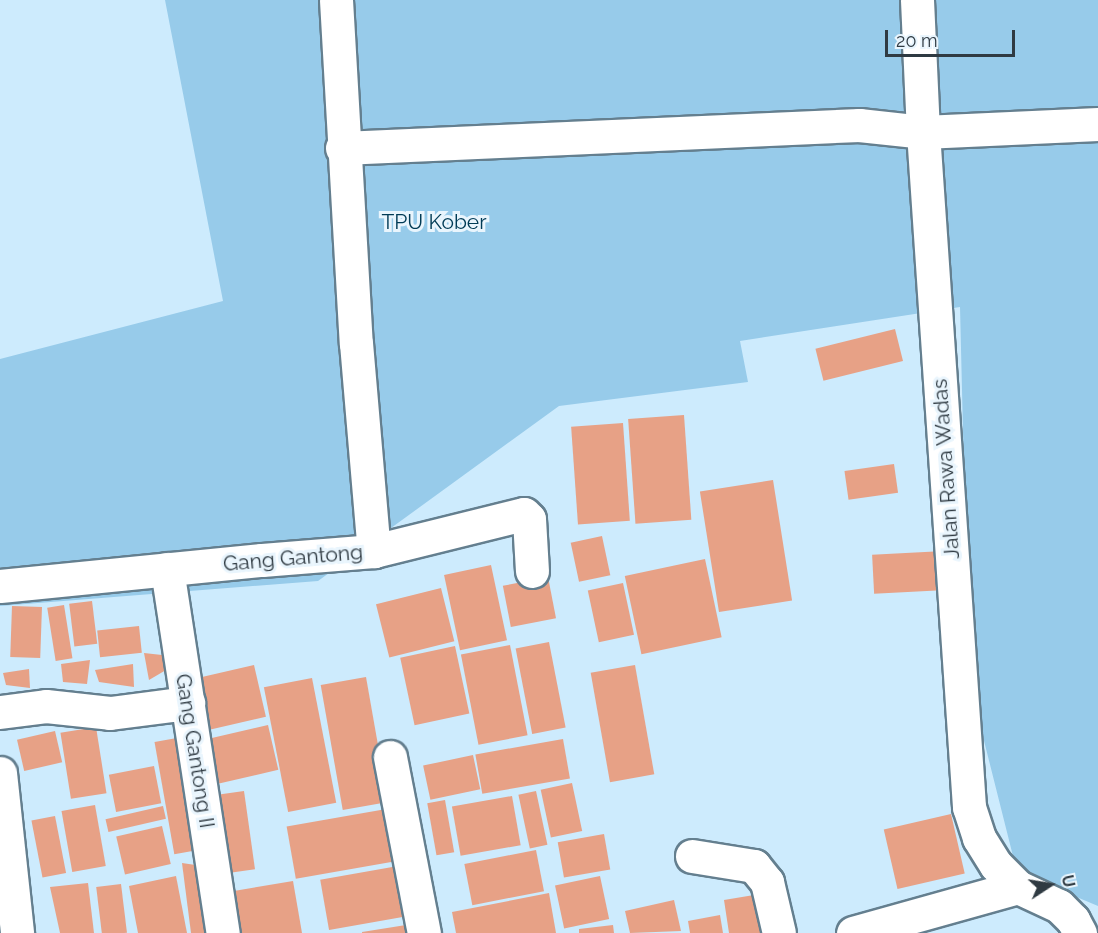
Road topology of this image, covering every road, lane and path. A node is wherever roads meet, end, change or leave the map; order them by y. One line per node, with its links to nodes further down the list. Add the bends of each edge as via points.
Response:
1 (336, 0): 5 (street)
2 (917, 0): 4 (street, Jalan Rawa Wadas)
3 (1098, 124): 4 (street)
4 (923, 132): 5 (street, via 859,125); 15 (street, Jalan Rawa Wadas, via 969,807 979,838 996,865)
5 (342, 148): 6 (street)
6 (374, 551): 7 (street, Gang Gantong); 8 (street, Gang Gantong, via 524,514 529,519)
7 (167, 569): 9 (street, Gang Gantong); 10 (street, Gang Gantong II)
8 (532, 571)
9 (0, 586)
10 (188, 703): 11 (street, via 111,713 46,706); 17 (street, Gang Gantong II)
11 (0, 712)
12 (390, 757): 18 (street)
13 (0, 773): 16 (street)
14 (692, 856): 19 (street, via 754,867 766,882)
15 (1018, 886): 20 (street); 21 (street, Jalan Rawa Wadas, via 1059,906)
16 (17, 933)
17 (223, 933)
18 (423, 933)
19 (779, 933)
20 (853, 933)
21 (1080, 933)

